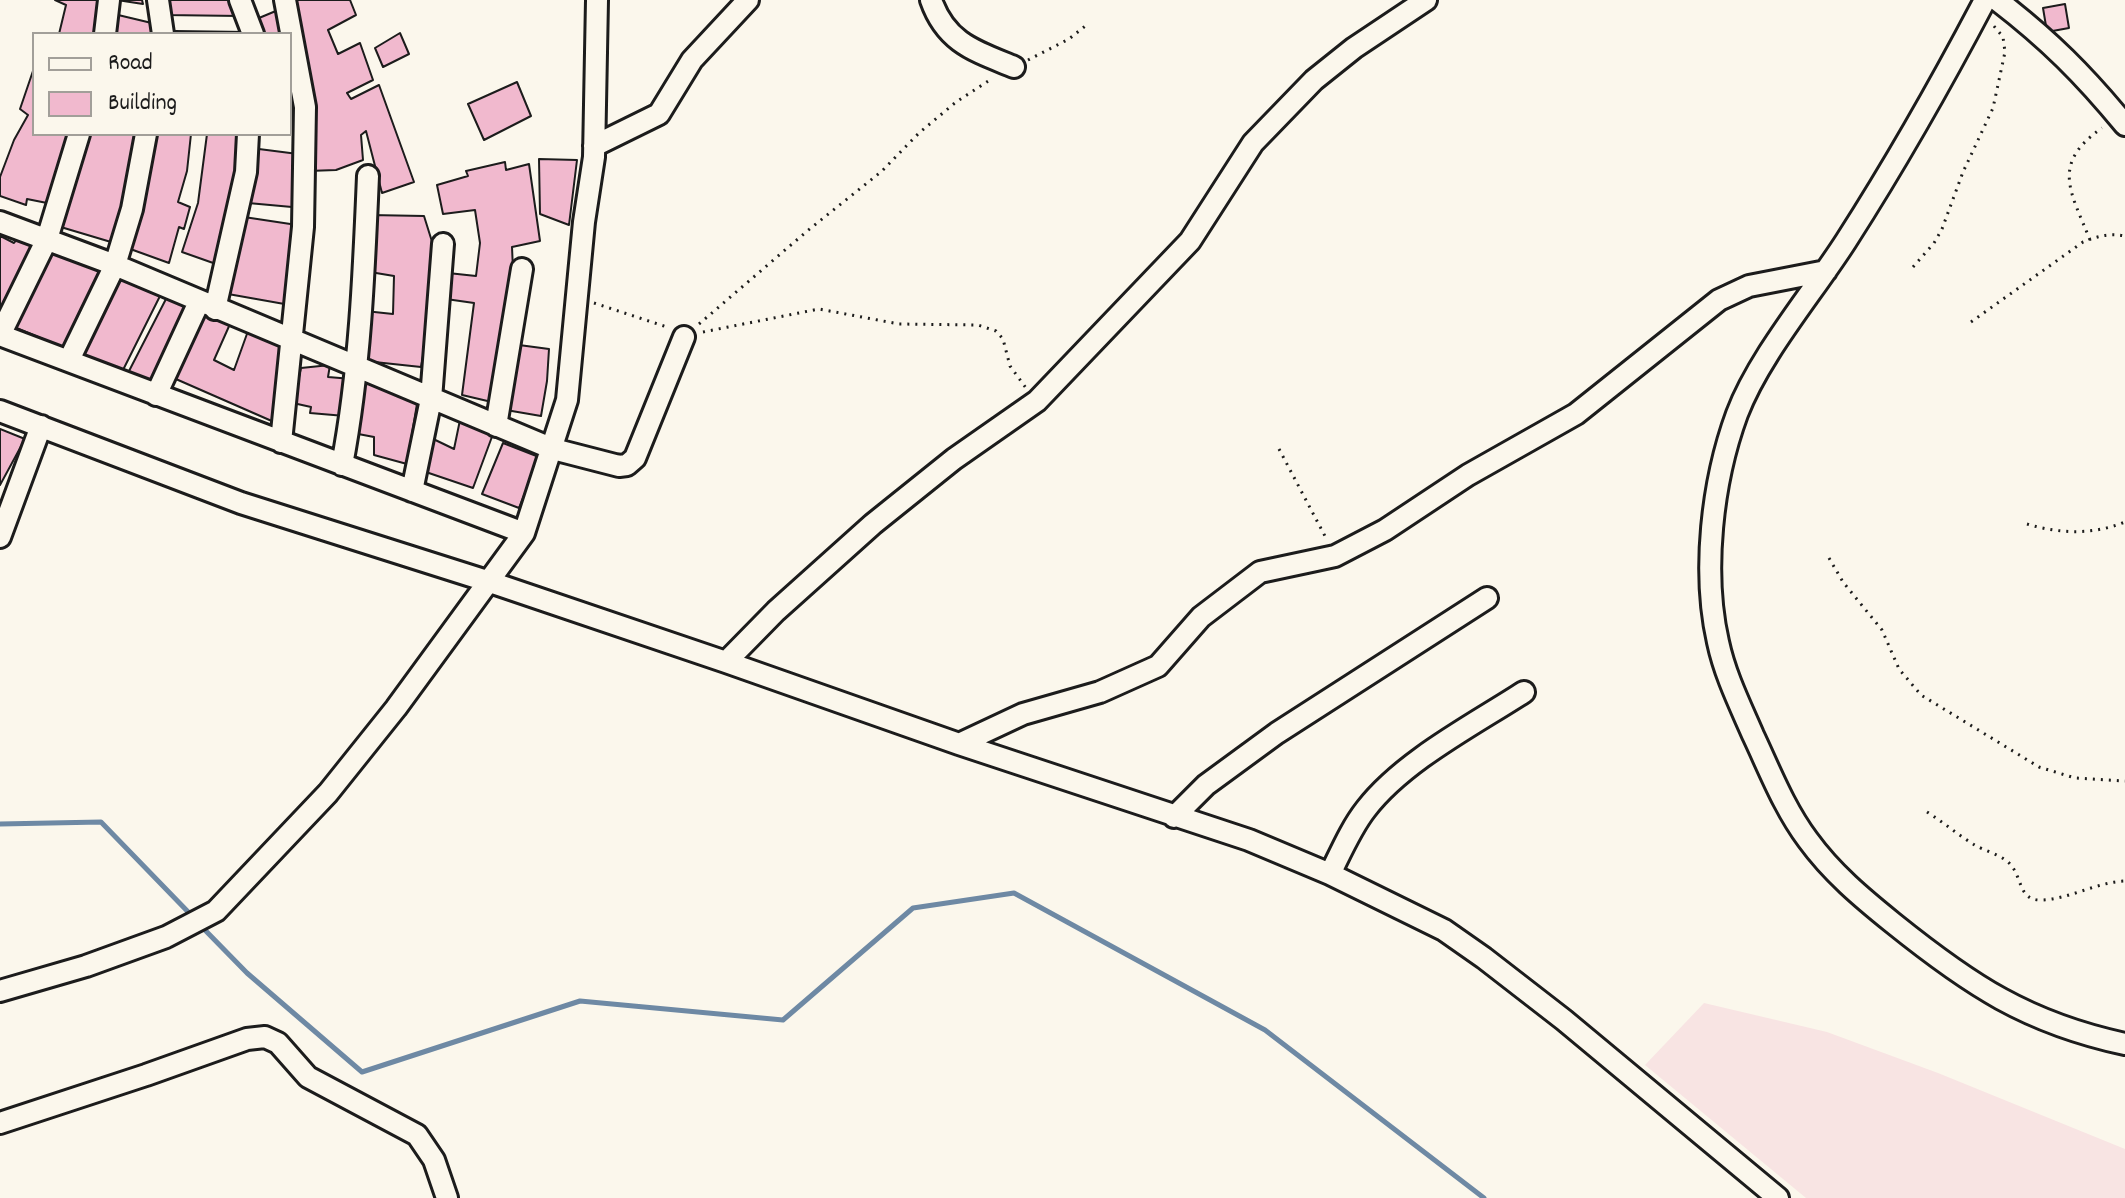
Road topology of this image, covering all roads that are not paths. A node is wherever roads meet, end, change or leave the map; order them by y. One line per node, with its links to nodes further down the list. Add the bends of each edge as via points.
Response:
1 (109, 0): 10 (street)
2 (158, 0): 11 (street)
3 (240, 0): 12 (street)
4 (285, 0): 13 (street)
5 (597, 0): 20 (street)
6 (748, 0): 20 (street, via 692,60 659,114)
7 (931, 0): 15 (street, via 957,41)
8 (1426, 0): 46 (street, via 1354,48 1271,124 1237,165 1190,241 1037,401 873,524)
9 (1987, 3): 16 (street, via 2065,57); 27 (street)
10 (105, 32)
11 (163, 32)
12 (252, 32)
13 (291, 32)
14 (292, 37): 30 (street, via 305,107 303,227)
15 (1014, 67)
16 (2122, 121)
17 (78, 136): 23 (street)
18 (146, 136): 25 (street)
19 (248, 136): 28 (street, via 246,172)
20 (594, 146): 39 (street, via 567,400)
21 (368, 176): 32 (street)
22 (0, 222): 23 (street)
23 (47, 239): 25 (street); 31 (street, via 0,335)
24 (443, 244): 34 (street)
25 (115, 265): 28 (street); 31 (street)
26 (522, 269): 37 (street)
27 (1826, 271): 48 (street, via 1749,286 1719,300 1576,414 1385,530 1335,556 1260,572 1201,617 1158,666 1100,692 1023,714); 52 (street, via 1750,387 1723,461 1711,585 1714,624 1729,680 1792,816 1856,893 1949,968 2004,1002 2069,1029)
28 (207, 306): 30 (street); 33 (street)
29 (684, 337): 39 (street, via 635,458 627,465)
30 (291, 341): 32 (street); 38 (street)
31 (69, 360): 33 (street)
32 (355, 368): 34 (street); 40 (street)
33 (156, 395): 38 (street)
34 (431, 399): 37 (street); 41 (street)
35 (0, 411): 36 (street)
36 (41, 426): 43 (street); 44 (street, via 241,503)
37 (496, 426): 39 (street)
38 (281, 442): 40 (street)
39 (553, 449): 42 (street)
40 (342, 465): 41 (street)
41 (412, 491): 42 (street)
42 (524, 533): 44 (street)
43 (0, 537)
44 (490, 582): 46 (street); 51 (street, via 328,793 216,911 166,937)
45 (1487, 598): 49 (street, via 1277,733 1206,785)
46 (726, 662): 48 (street)
47 (1524, 692): 50 (street, via 1383,790 1365,810)
48 (959, 744): 49 (street)
49 (1174, 817): 50 (street, via 1249,840)
50 (1330, 874): 55 (street, via 1444,930 1484,958)
51 (0, 991)
52 (2125, 1044)
53 (0, 1123): 54 (street, via 265,1037 278,1043 308,1077 417,1135 434,1160)
54 (447, 1198)
55 (1778, 1198)

